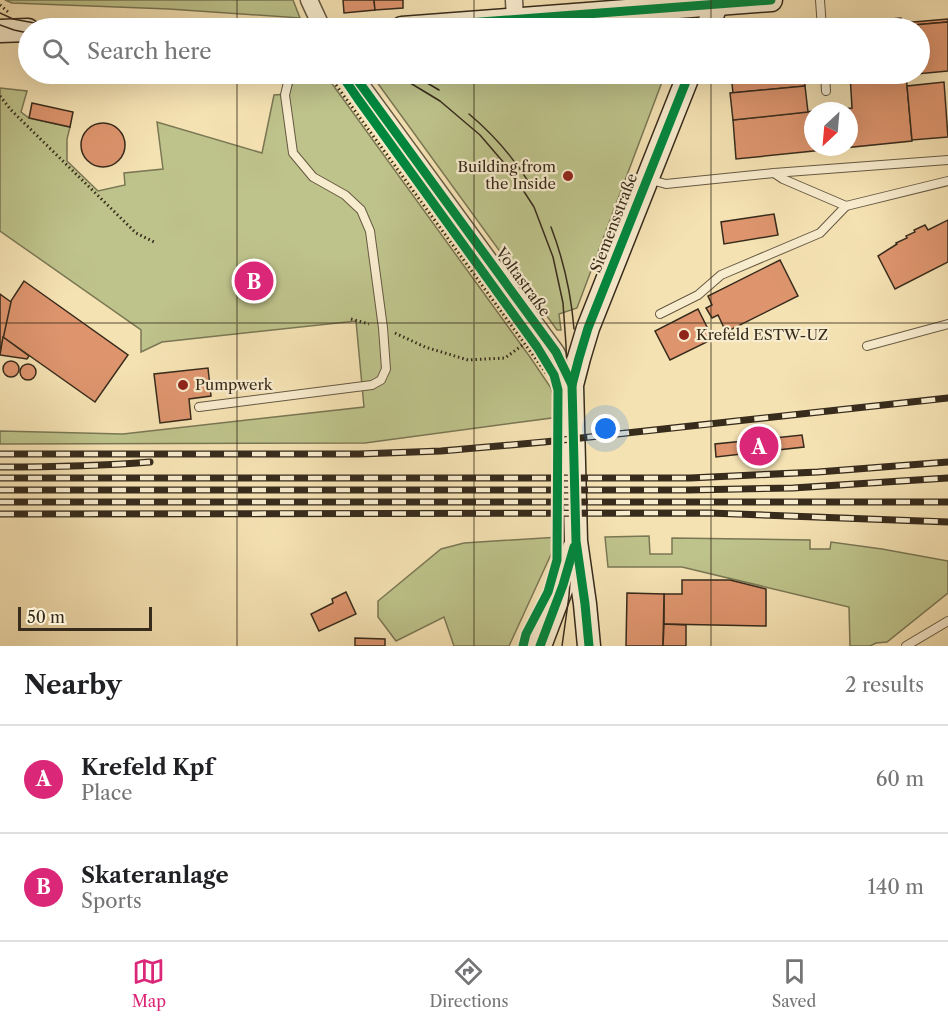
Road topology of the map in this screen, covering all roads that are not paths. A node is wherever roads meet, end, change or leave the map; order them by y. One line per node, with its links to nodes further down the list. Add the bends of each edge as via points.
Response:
1 (309, 0): 6 (street)
2 (771, 0): 4 (main road)
3 (820, 0): 9 (lane)
4 (717, 2): 5 (main road); 8 (main road)
5 (515, 10): 7 (main road)
6 (317, 18)
7 (465, 18)
8 (711, 18)
9 (821, 18)
10 (18, 30): 11 (main road)
11 (0, 31)
12 (288, 84): 26 (lane, via 285,95 293,153 313,177 345,195 361,210 370,231 386,369 381,380 372,385)
13 (360, 84): 25 (street, Voltastraße, via 556,352)
14 (685, 84): 19 (main road, Siemensstraße)
15 (826, 84): 16 (lane)
16 (826, 91)
17 (948, 160): 18 (lane)
18 (774, 173): 19 (lane, via 666,184); 21 (lane)
19 (647, 179): 25 (main road, Siemensstraße, via 579,358)
20 (948, 181): 21 (lane)
21 (846, 206): 22 (lane, via 820,232 722,275 698,295)
22 (660, 314)
23 (948, 324): 24 (lane)
24 (867, 346)
25 (559, 381): 27 (main road, Voltastraße)
26 (199, 406)
27 (576, 541): 29 (main road, Voltastraße); 30 (main road, Voltastraße)
28 (948, 621): 31 (lane)
29 (540, 646)
30 (589, 646)
31 (906, 646)

